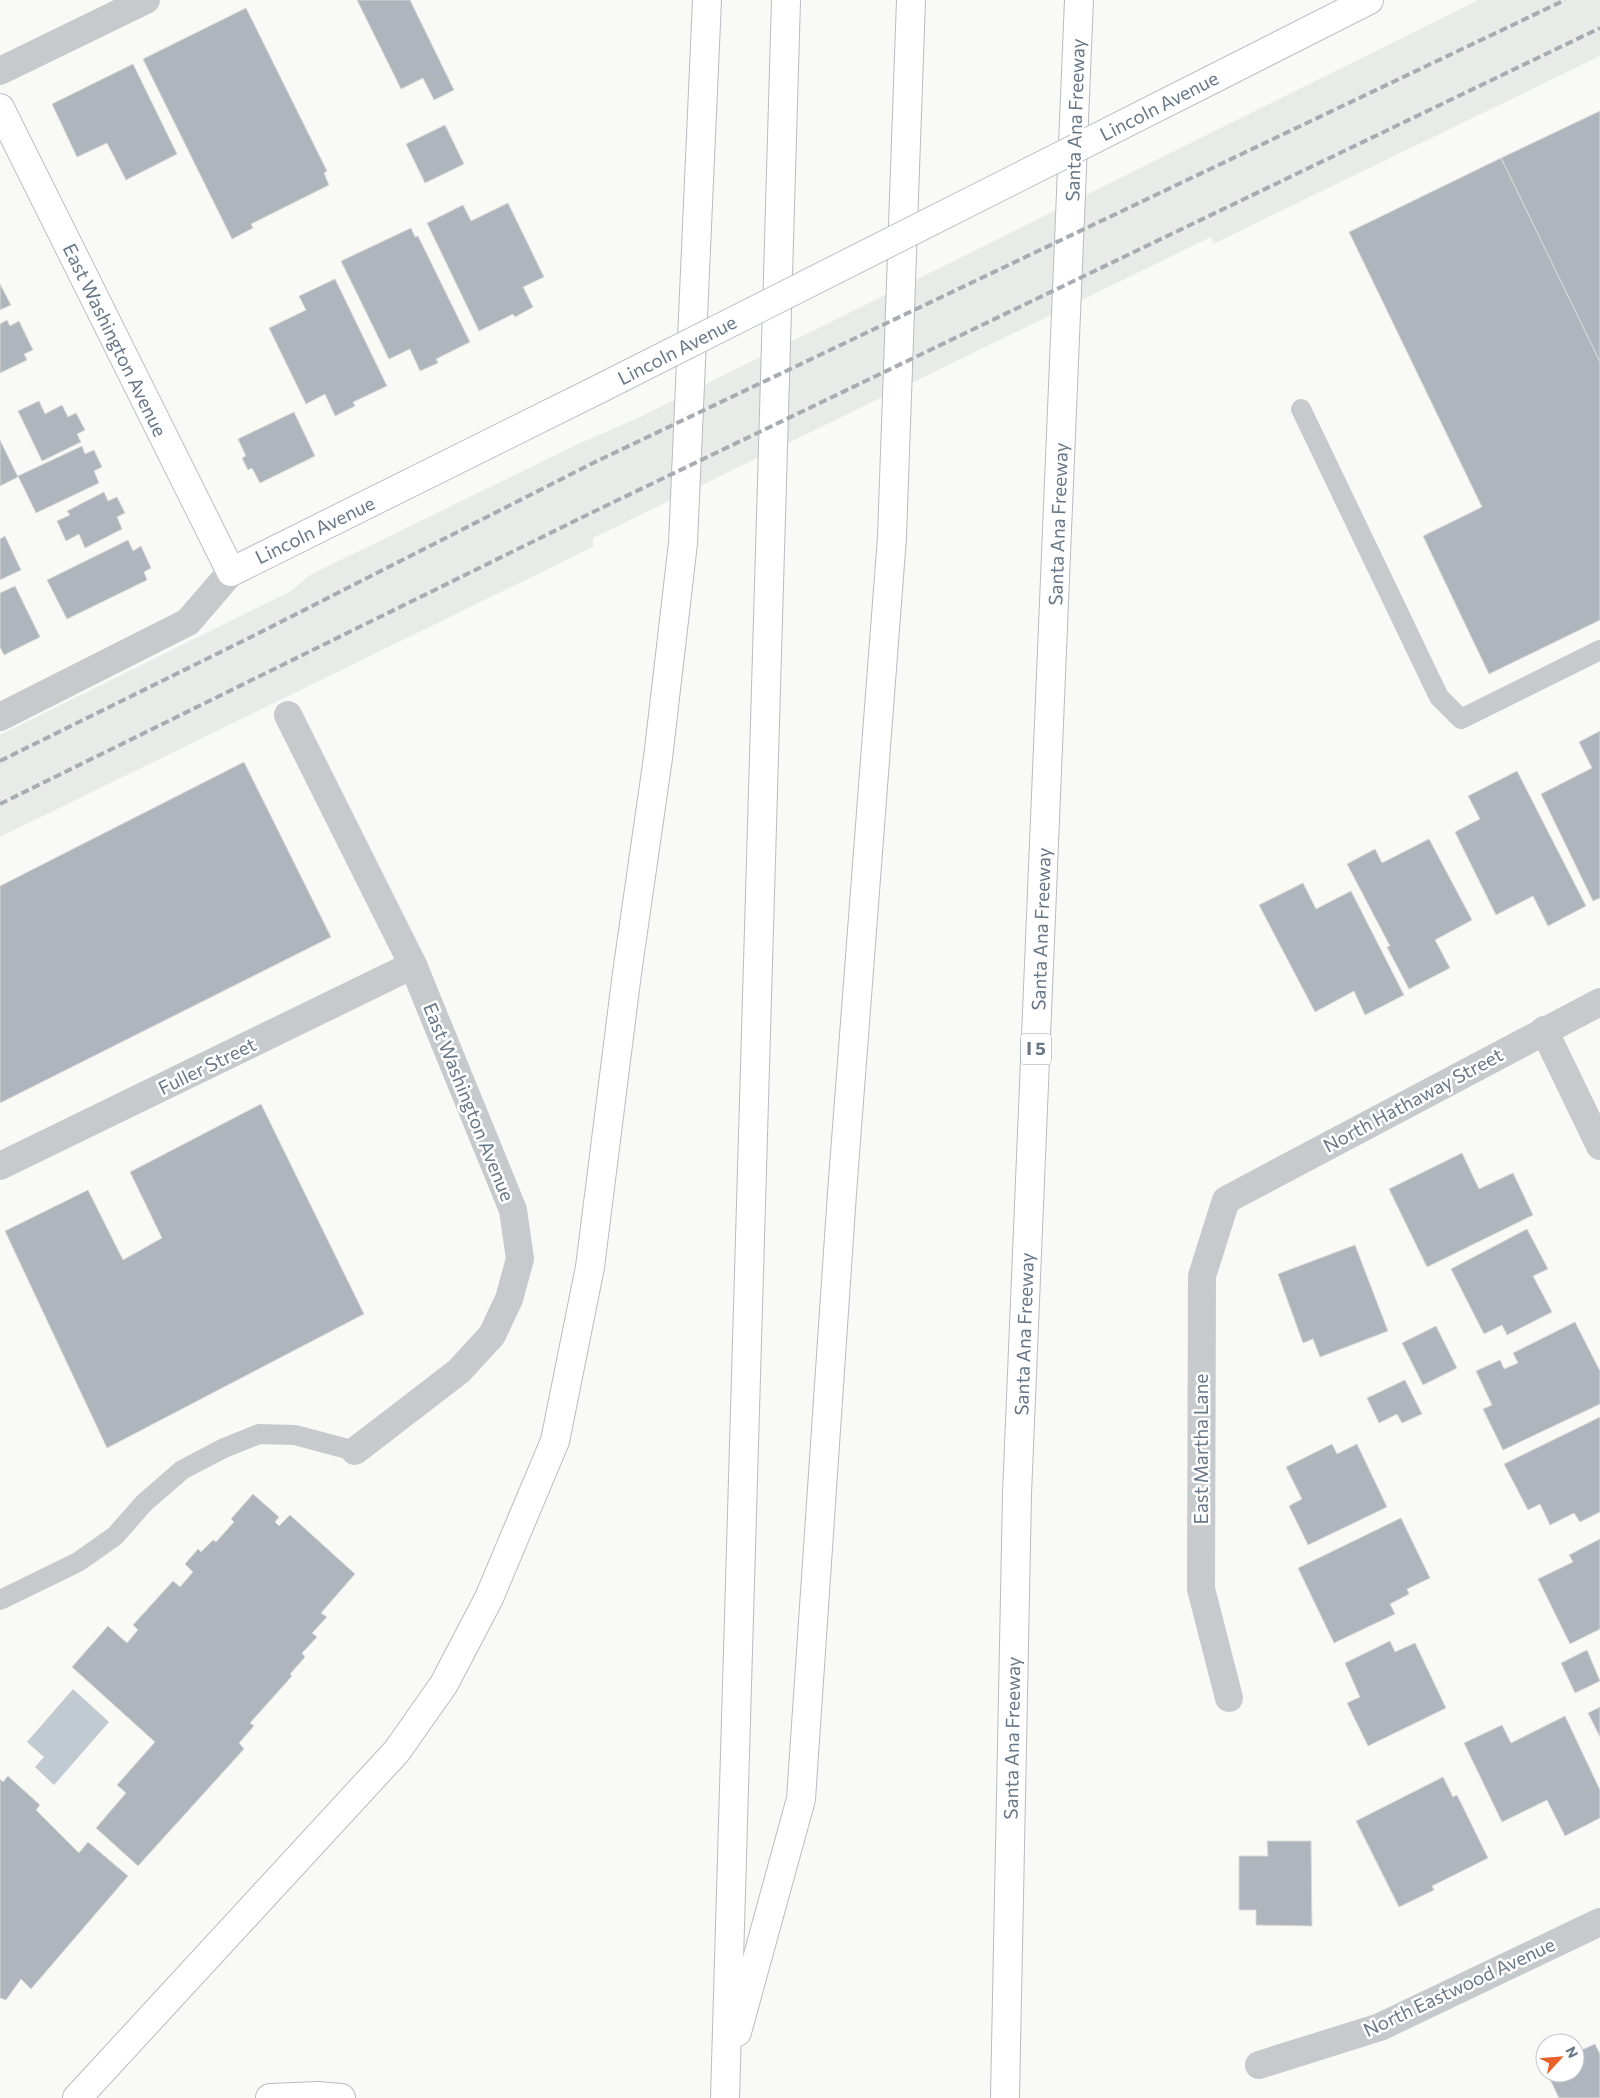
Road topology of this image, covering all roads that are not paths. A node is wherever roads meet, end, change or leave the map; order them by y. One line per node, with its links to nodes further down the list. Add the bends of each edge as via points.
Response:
1 (146, 0): 7 (street)
2 (707, 0): 26 (main road, via 682,543 658,758 590,1267 555,1441 489,1598 444,1684 397,1751)
3 (786, 0): 25 (main road)
4 (911, 0): 25 (main road, via 892,537 801,1799)
5 (1079, 0): 29 (main road, Santa Ana Freeway / I 5, via 1017,1494)
6 (1369, 0): 10 (main road, Lincoln Avenue, bridge)
7 (0, 71)
8 (0, 108): 10 (main road, East Washington Avenue)
9 (1301, 409): 11 (lane, via 1439,697 1461,719)
10 (231, 572): 13 (street, Lincoln Avenue, via 188,622)
11 (1600, 650)
12 (288, 715): 14 (street, East Washington Avenue)
13 (0, 718)
14 (413, 965): 18 (street, Fuller Street); 20 (street, East Washington Avenue, via 513,1210 520,1259 509,1299 492,1336 459,1372)
15 (1600, 1002): 16 (street, North Hathaway Street)
16 (1544, 1030): 17 (street); 19 (street, North Hathaway Street)
17 (1600, 1146)
18 (0, 1166)
19 (1226, 1200): 22 (street, East Martha Lane, via 1202,1276 1201,1589)
20 (355, 1451): 21 (lane, via 295,1435 259,1434 182,1470 144,1503 115,1536 78,1562)
21 (0, 1600)
22 (1229, 1698)
23 (1600, 1922): 24 (street, North Eastwood Avenue, via 1380,2027)
24 (1260, 2065)
25 (725, 2086)
26 (77, 2098)
27 (270, 2098): 28 (main road)
28 (341, 2098)
29 (1005, 2098)

